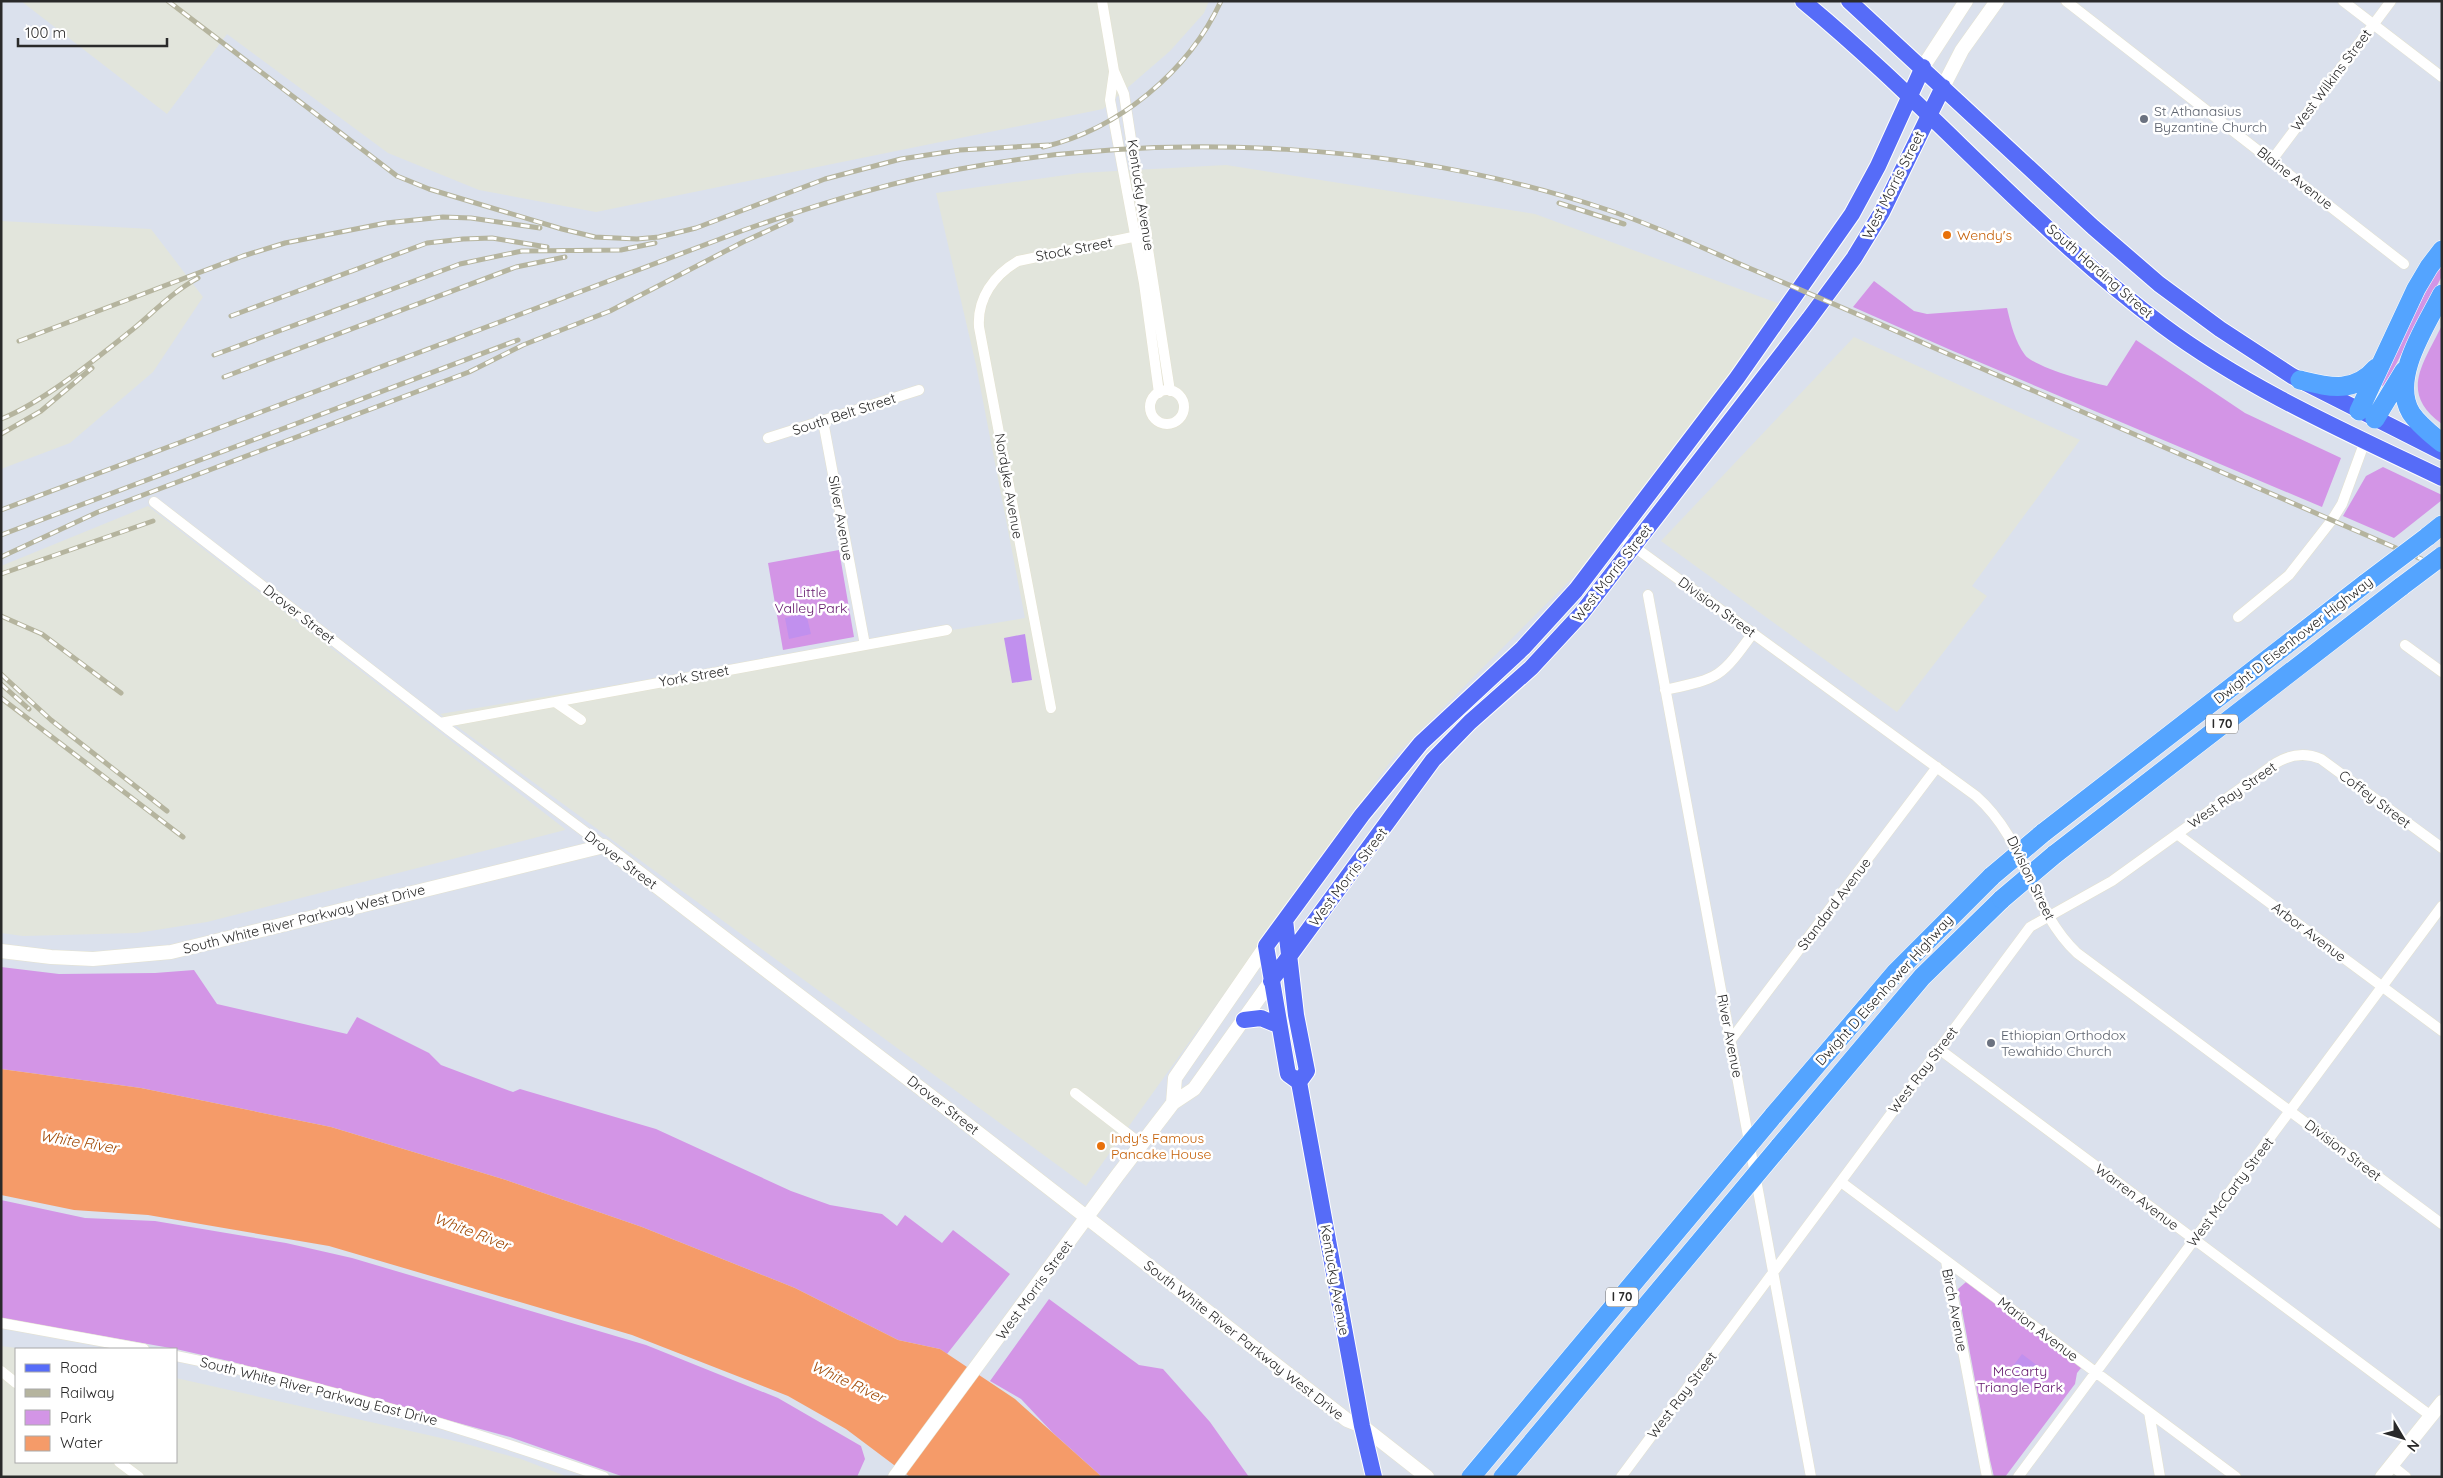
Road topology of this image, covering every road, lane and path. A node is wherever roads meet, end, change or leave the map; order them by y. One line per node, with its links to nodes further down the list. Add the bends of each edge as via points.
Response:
1 (1102, 1): 11 (street, Kentucky Avenue)
2 (1803, 1): 14 (main road, South Harding Street)
3 (1849, 1): 10 (main road, South Harding Street)
4 (1966, 1): 10 (street, West Morris Street)
5 (1997, 1): 13 (street, West Morris Street, via 1962,50)
6 (2066, 1): 16 (street, Blaine Avenue)
7 (2343, 1): 9 (street)
8 (2391, 1): 9 (street, West Wilkins Street)
9 (2373, 24): 12 (street); 16 (street, West Wilkins Street)
10 (1922, 67): 13 (main road, South Harding Street); 14 (main road, West Morris Street)
11 (1114, 71): 17 (street, Kentucky Avenue, via 1124,94); 18 (street, via 1110,100)
12 (2442, 77)
13 (1942, 87): 15 (main road, West Morris Street); 25 (main road, South Harding Street, via 2159,284 2220,329)
14 (1908, 98): 15 (main road, South Harding Street); 38 (main road, West Morris Street, via 1869,184 1833,244)
15 (1928, 116): 32 (main road, South Harding Street, via 2088,264 2164,326 2257,387); 39 (main road, West Morris Street, via 1882,212 1854,258)
16 (2272, 160): 20 (street, Blaine Avenue)
17 (1147, 234): 18 (street, Stock Street); 27 (street, Kentucky Avenue)
18 (1136, 237): 21 (street, Stock Street, via 1029,257); 28 (street)
19 (2442, 250): 23 (highway, via 2422,278)
20 (2404, 264)
21 (1003, 271): 55 (street, Nordyke Avenue, via 985,295 979,327)
22 (2442, 294): 24 (highway)
23 (2381, 361): 25 (highway, via 2370,375 2351,386 2332,388); 29 (highway)
24 (2409, 362): 29 (highway); 33 (highway, via 2404,391 2409,409 2416,421)
25 (2300, 380): 29 (main road, South Harding Street)
26 (919, 390): 30 (street, South Belt Street)
27 (1170, 391): 28 (street); 28 (street, via 1183,400 1184,411 1178,420 1168,424 1157,421 1151,412 1152,401)
28 (1159, 392)
29 (2367, 415): 32 (main road); 34 (main road, South Harding Street)
30 (823, 422): 31 (street, South Belt Street); 48 (street, Silver Avenue)
31 (768, 438)
32 (2364, 440): 35 (main road, South Harding Street); 44 (street, via 2342,504 2332,520 2296,567)
33 (2442, 443)
34 (2442, 452)
35 (2442, 478)
36 (154, 502): 57 (street, Drover Street)
37 (2442, 525): 105 (highway, Dwight D Eisenhower Highway / I 70, bridge, via 2043,833 1992,876 1896,972)
38 (1618, 535): 39 (street, Division Street); 45 (main road, West Morris Street)
39 (1634, 546): 47 (street, Division Street); 54 (main road, West Morris Street, via 1581,614)
40 (2442, 556): 42 (highway, Dwight D Eisenhower Highway / I 70, bridge)
41 (2442, 560): 42 (highway, bridge)
42 (2396, 591): 106 (highway, Dwight D Eisenhower Highway / I 70, bridge, via 2054,854 2002,898 1922,977)
43 (1648, 595): 51 (street, River Avenue)
44 (2238, 618)
45 (1545, 626): 52 (main road, West Morris Street); 54 (main road, via 1535,650 1496,687)
46 (947, 630): 48 (street, York Street)
47 (1752, 633): 51 (street, via 1720,673 1703,682); 59 (street, Division Street)
48 (864, 645): 53 (street, York Street)
49 (2406, 645): 50 (street)
50 (2442, 672)
51 (1665, 690): 75 (street, River Avenue)
52 (1465, 700): 60 (main road, via 1461,720 1418,766 1408,784); 66 (main road, West Morris Street, via 1396,773)
53 (556, 702): 56 (street); 57 (street, York Street)
54 (1494, 702): 60 (main road, West Morris Street, via 1445,747)
55 (1051, 708)
56 (581, 720)
57 (440, 723): 62 (street, Drover Street)
58 (2306, 755): 61 (street, West Ray Street, via 2296,755 2276,763); 63 (street, Coffey Street, via 2321,759)
59 (1937, 766): 65 (street, Division Street, via 1976,796 2002,823); 75 (street, Standard Avenue)
60 (1408, 793): 69 (main road, West Morris Street)
61 (2177, 834): 65 (street, West Ray Street, via 2104,886); 71 (street, Arbor Avenue)
62 (604, 846): 68 (street, South White River Parkway West Drive, via 171,952 93,958); 83 (street, Drover Street)
63 (2442, 848)
64 (2442, 906): 71 (street, West McCarty Street)
65 (2048, 916): 76 (street, West Ray Street, via 2026,932); 80 (street, Division Street, via 2061,936 2081,956)
66 (1285, 920): 67 (main road, West Morris Street); 69 (main road, Kentucky Avenue)
67 (1266, 946): 70 (main road, Kentucky Avenue); 79 (street, West Morris Street, via 1175,1078)
68 (1, 951)
69 (1289, 957): 70 (main road, West Morris Street); 77 (main road, Kentucky Avenue, via 1307,1071)
70 (1271, 981): 72 (street, West Morris Street); 73 (main road, Kentucky Avenue)
71 (2382, 986): 74 (street, Arbor Avenue); 80 (street, West McCarty Street)
72 (1244, 1020): 73 (main road, via 1261,1018); 79 (street, West Morris Street, via 1194,1089)
73 (1278, 1025): 77 (main road, Kentucky Avenue, via 1288,1074)
74 (2442, 1031)
75 (1730, 1041): 87 (street, River Avenue)
76 (1939, 1049): 82 (street, West Ray Street); 85 (street, Warren Avenue)
77 (1299, 1082): 97 (main road, Kentucky Avenue)
78 (1075, 1093): 81 (street)
79 (1172, 1103): 81 (street, West Morris Street)
80 (2290, 1111): 84 (street, Division Street); 85 (street, West McCarty Street)
81 (1141, 1144): 83 (street, West Morris Street)
82 (1840, 1182): 86 (street, Marion Avenue); 87 (street, West Ray Street)
83 (1086, 1218): 97 (street, South White River Parkway West Drive, via 1347,1420); 102 (street, West Morris Street)
84 (2442, 1224)
85 (2194, 1240): 92 (street, West McCarty Street); 96 (street, Warren Avenue)
86 (1946, 1261): 92 (street, Marion Avenue); 109 (street, Birch Avenue)
87 (1773, 1272): 107 (street, West Ray Street); 108 (street, River Avenue)
88 (1, 1323): 89 (street)
89 (138, 1348)
90 (178, 1356): 101 (street, South White River Parkway East Drive, via 406,1412)
91 (1, 1371): 93 (street)
92 (2096, 1372): 95 (street, Marion Avenue); 110 (street, West McCarty Street)
93 (15, 1382)
94 (2442, 1402): 96 (street)
95 (2149, 1412): 111 (street); 112 (street, Marion Avenue)
96 (2431, 1416): 99 (street)
97 (1362, 1426): 103 (main road, Kentucky Avenue); 104 (street, South White River Parkway West Drive)
98 (120, 1463): 100 (street)
99 (2391, 1465): 113 (street); 114 (street)
100 (139, 1477)
101 (604, 1477)
102 (895, 1477)
103 (1374, 1477)
104 (1427, 1477)
105 (1471, 1477)
106 (1503, 1477)
107 (1621, 1477)
108 (1811, 1477)
109 (1986, 1477)
110 (2018, 1477)
111 (2160, 1477)
112 (2236, 1477)
113 (2382, 1477)
114 (2406, 1477)

